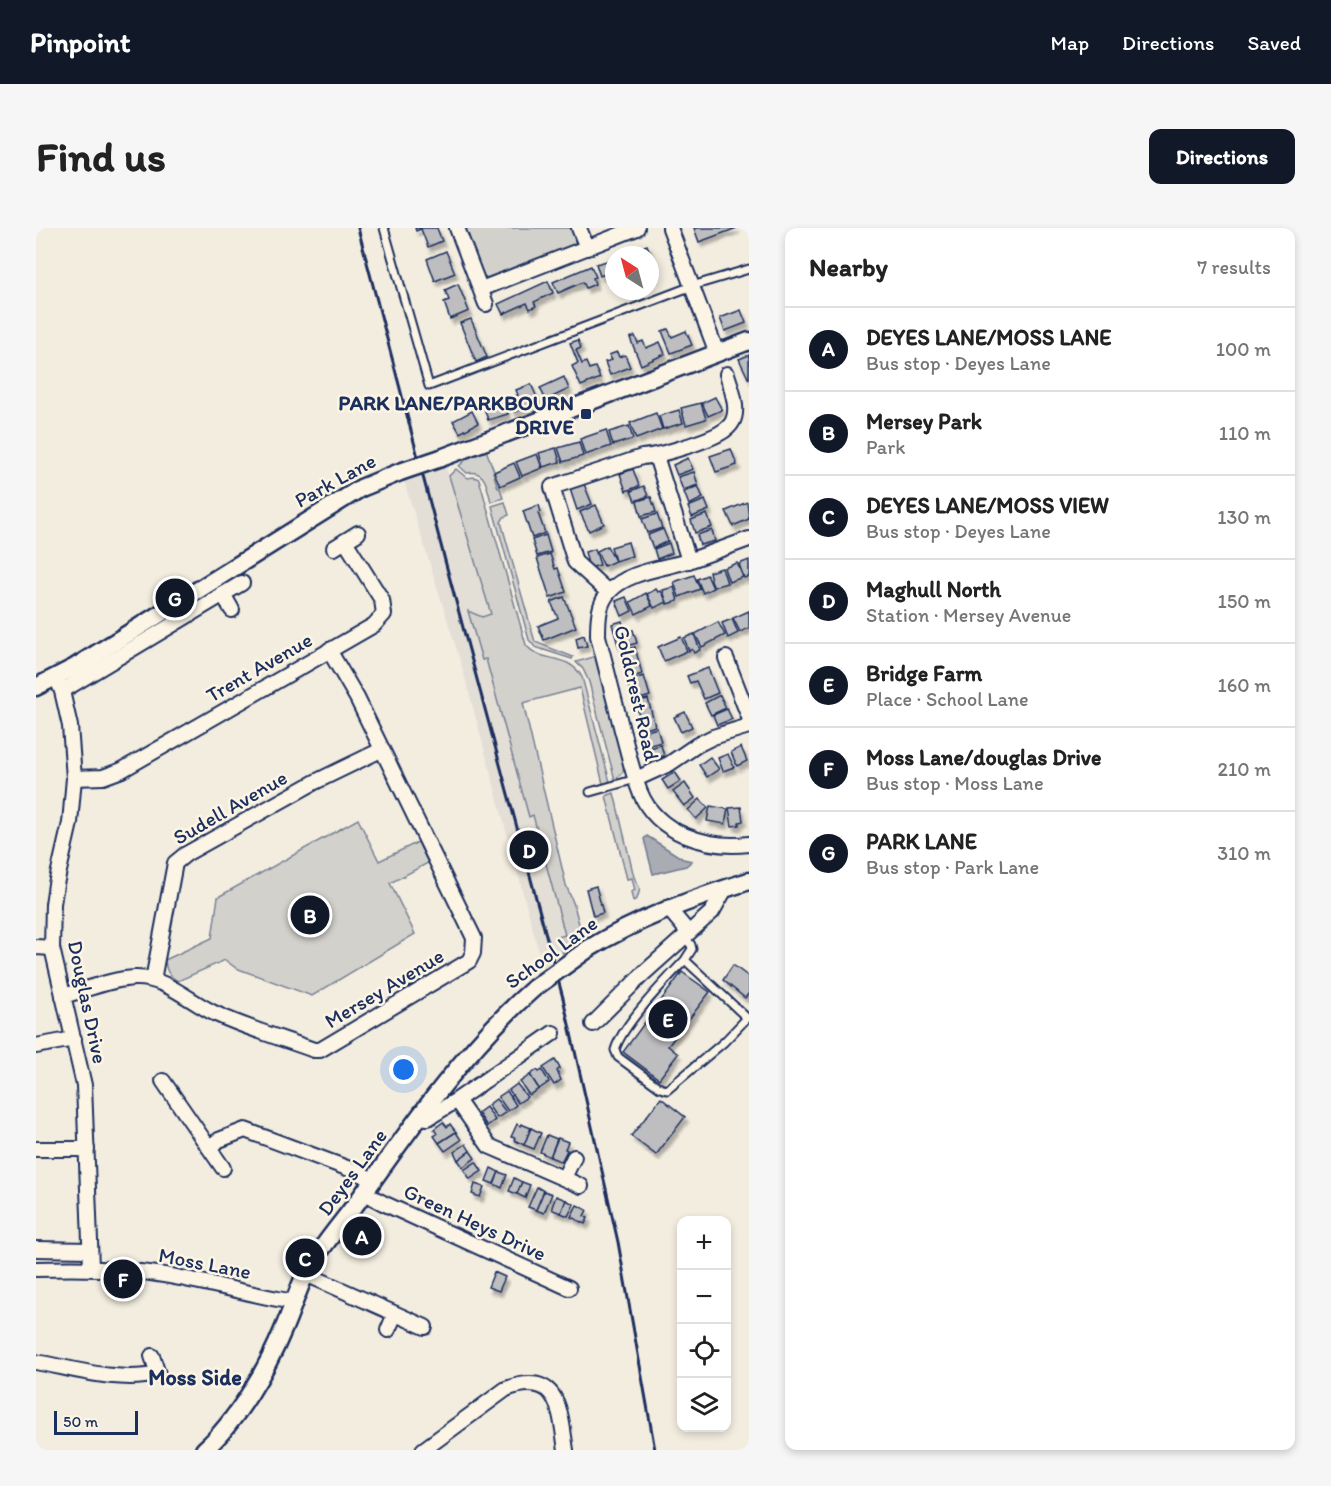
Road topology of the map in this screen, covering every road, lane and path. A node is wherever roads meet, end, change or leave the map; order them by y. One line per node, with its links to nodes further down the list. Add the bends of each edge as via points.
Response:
1 (384, 228): 8 (lane, via 429,386)
2 (457, 228): 9 (street)
3 (579, 228): 6 (street)
4 (638, 228): 6 (street)
5 (670, 228): 8 (street)
6 (587, 248): 9 (street)
7 (749, 269): 8 (lane)
8 (692, 286): 12 (street)
9 (482, 289): 10 (street)
10 (486, 304)
11 (749, 341): 12 (street, Park Lane)
12 (717, 353): 24 (street, Park Lane, bridge, via 361,488 104,649)
13 (727, 374): 14 (street, via 741,398 725,431)
14 (656, 456): 17 (street); 19 (street, via 642,457 552,487 575,562)
15 (358, 533): 22 (street, Trent Avenue, via 340,545 382,600 384,614 374,625)
16 (749, 539): 17 (street)
17 (689, 561): 19 (street, via 647,571)
18 (242, 583): 20 (street, Park Lane)
19 (608, 592): 30 (street, Goldcrest Road, via 599,611 598,636)
20 (223, 594): 21 (street); 24 (street, Park Lane)
21 (232, 610)
22 (329, 651): 28 (street, Mersey Avenue); 29 (street, Trent Avenue, via 122,770 103,777)
23 (726, 658): 26 (street)
24 (59, 684): 25 (street, Park Lane); 29 (street, Douglas Drive, via 70,726)
25 (36, 687)
26 (749, 717)
27 (749, 726): 30 (street, via 713,737)
28 (381, 750): 40 (street, Sudell Avenue, via 315,782 175,863); 40 (street, Mersey Avenue, via 474,938 469,961 320,1050 212,1013 183,993)
29 (74, 778): 38 (street, Douglas Drive, via 70,823 54,894)
30 (636, 779): 31 (lane); 32 (street, Goldcrest Road, via 640,793 654,812 684,835 708,844)
31 (590, 792)
32 (749, 844)
33 (749, 881): 34 (street, School Lane)
34 (725, 889): 35 (street, School Lane); 36 (street, via 712,912)
35 (668, 908): 36 (street); 48 (street, School Lane, bridge, via 588,949 534,988 472,1050)
36 (686, 934): 39 (lane, via 692,949); 42 (street)
37 (36, 948): 38 (street)
38 (52, 948): 41 (street, Douglas Drive)
39 (685, 960): 39 (lane, via 632,1021 615,1050 618,1057 667,1090 747,1018)
40 (153, 980): 41 (street, Mersey Avenue, via 115,981)
41 (63, 996): 44 (street, Douglas Drive)
42 (593, 1024)
43 (553, 1033): 47 (street, Deyes Lane)
44 (74, 1039): 45 (street); 51 (street, Douglas Drive, via 84,1085)
45 (36, 1046)
46 (163, 1081): 49 (street)
47 (457, 1100): 48 (street, Deyes Lane, via 429,1118); 54 (street, via 489,1146)
48 (420, 1118): 55 (street, Deyes Lane)
49 (209, 1147): 53 (street); 55 (street, Green Heys Drive, via 245,1130 355,1171)
50 (36, 1149): 51 (street)
51 (87, 1149): 58 (street, Douglas Drive)
52 (574, 1157): 54 (street)
53 (223, 1168)
54 (564, 1178): 56 (street)
55 (368, 1186): 61 (street, Deyes Lane); 62 (street, Green Heys Drive, via 383,1203)
56 (581, 1186)
57 (36, 1249): 58 (street)
58 (90, 1250): 59 (street, Douglas Drive)
59 (91, 1268): 60 (street, Moss Lane); 63 (street, Moss Lane, via 165,1275)
60 (36, 1269)
61 (306, 1274): 63 (street, Deyes Lane); 64 (street)
62 (569, 1288)
63 (294, 1302): 69 (street, Deyes Lane, via 271,1358)
64 (395, 1314): 65 (street); 66 (street)
65 (425, 1327)
66 (388, 1330)
67 (152, 1356): 68 (street, via 158,1374 133,1377)
68 (36, 1362)
69 (209, 1448)
70 (423, 1450): 71 (street, via 506,1389 528,1384 546,1389 557,1402)
71 (566, 1450)

